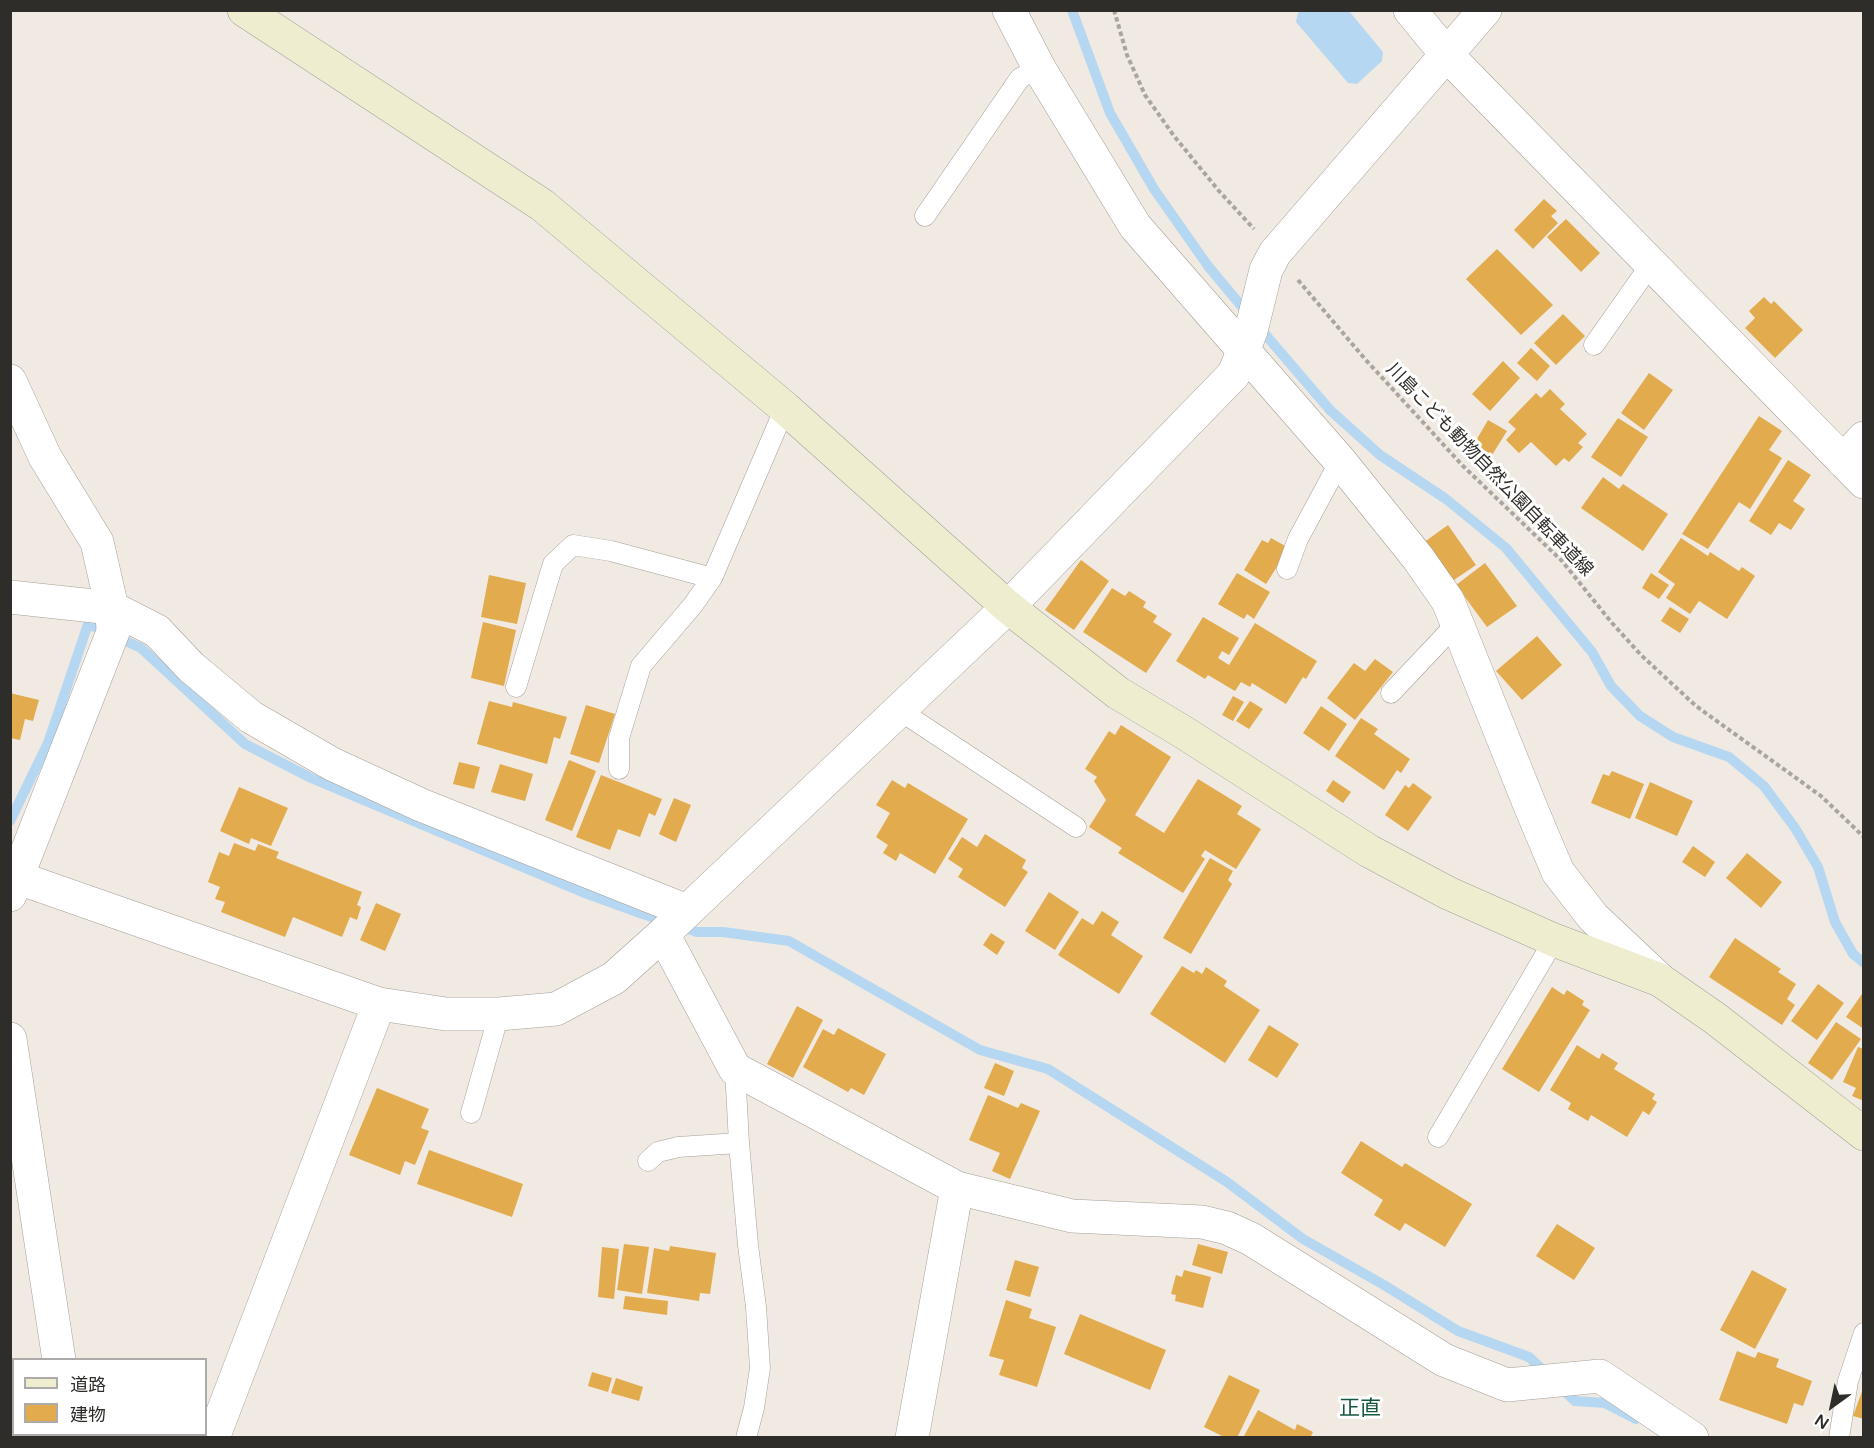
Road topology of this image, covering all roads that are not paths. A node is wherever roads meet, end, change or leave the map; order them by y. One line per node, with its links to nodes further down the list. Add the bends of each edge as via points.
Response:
1 (244, 10): 12 (street, via 542,205)
2 (1009, 10): 6 (street)
3 (1410, 10): 5 (street)
4 (1485, 10): 5 (street)
5 (1447, 55): 8 (street); 10 (street, via 1275,253 1266,270)
6 (1039, 68): 7 (lane, via 1020,78); 10 (street, via 1135,226)
7 (925, 216)
8 (1651, 264): 9 (lane); 13 (street)
9 (1594, 345)
10 (1244, 348): 14 (street); 18 (street, via 1234,374)
11 (10, 381): 19 (street, via 45,457 97,542)
12 (785, 408): 16 (lane); 18 (street)
13 (1857, 460)
14 (1340, 461): 15 (lane, via 1298,539); 20 (street, via 1418,558 1448,602)
15 (1287, 569)
16 (712, 578): 21 (lane, via 573,545 553,564); 24 (lane, via 642,666 619,738)
17 (10, 597): 19 (street)
18 (1008, 607): 23 (street); 29 (street, via 1118,693 1369,850 1448,893)
19 (112, 608): 26 (street, via 114,632); 27 (street, via 157,632 191,667 251,717 332,764 422,805)
20 (1456, 624): 22 (lane); 30 (street, via 1558,872 1593,917)
21 (516, 687)
22 (1391, 693)
23 (899, 710): 25 (lane); 27 (street)
24 (619, 769)
25 (1076, 827)
26 (13, 882): 31 (street)
27 (687, 911): 28 (street)
28 (663, 934): 32 (street, via 614,978 556,1009); 34 (street)
29 (1554, 940): 30 (street); 38 (lane)
30 (1659, 980): 37 (street, via 1716,1019)
31 (379, 1004): 32 (street, via 446,1014); 44 (street)
32 (499, 1014): 36 (lane)
33 (10, 1039): 35 (street)
34 (735, 1069): 39 (lane); 41 (street)
35 (14, 1084): 43 (street)
36 (471, 1113)
37 (1863, 1134)
38 (1438, 1137)
39 (738, 1143): 40 (lane, via 678,1147 658,1152); 45 (lane, via 760,1368)
40 (648, 1161)
41 (957, 1188): 46 (street); 47 (street, via 1072,1216 1203,1222 1227,1228 1251,1239 1444,1360 1507,1385 1600,1376)
42 (1863, 1332): 48 (lane, via 1848,1381)
43 (59, 1358)
44 (213, 1437)
45 (746, 1437)
46 (912, 1437)
47 (1692, 1437)
48 (1839, 1437)

